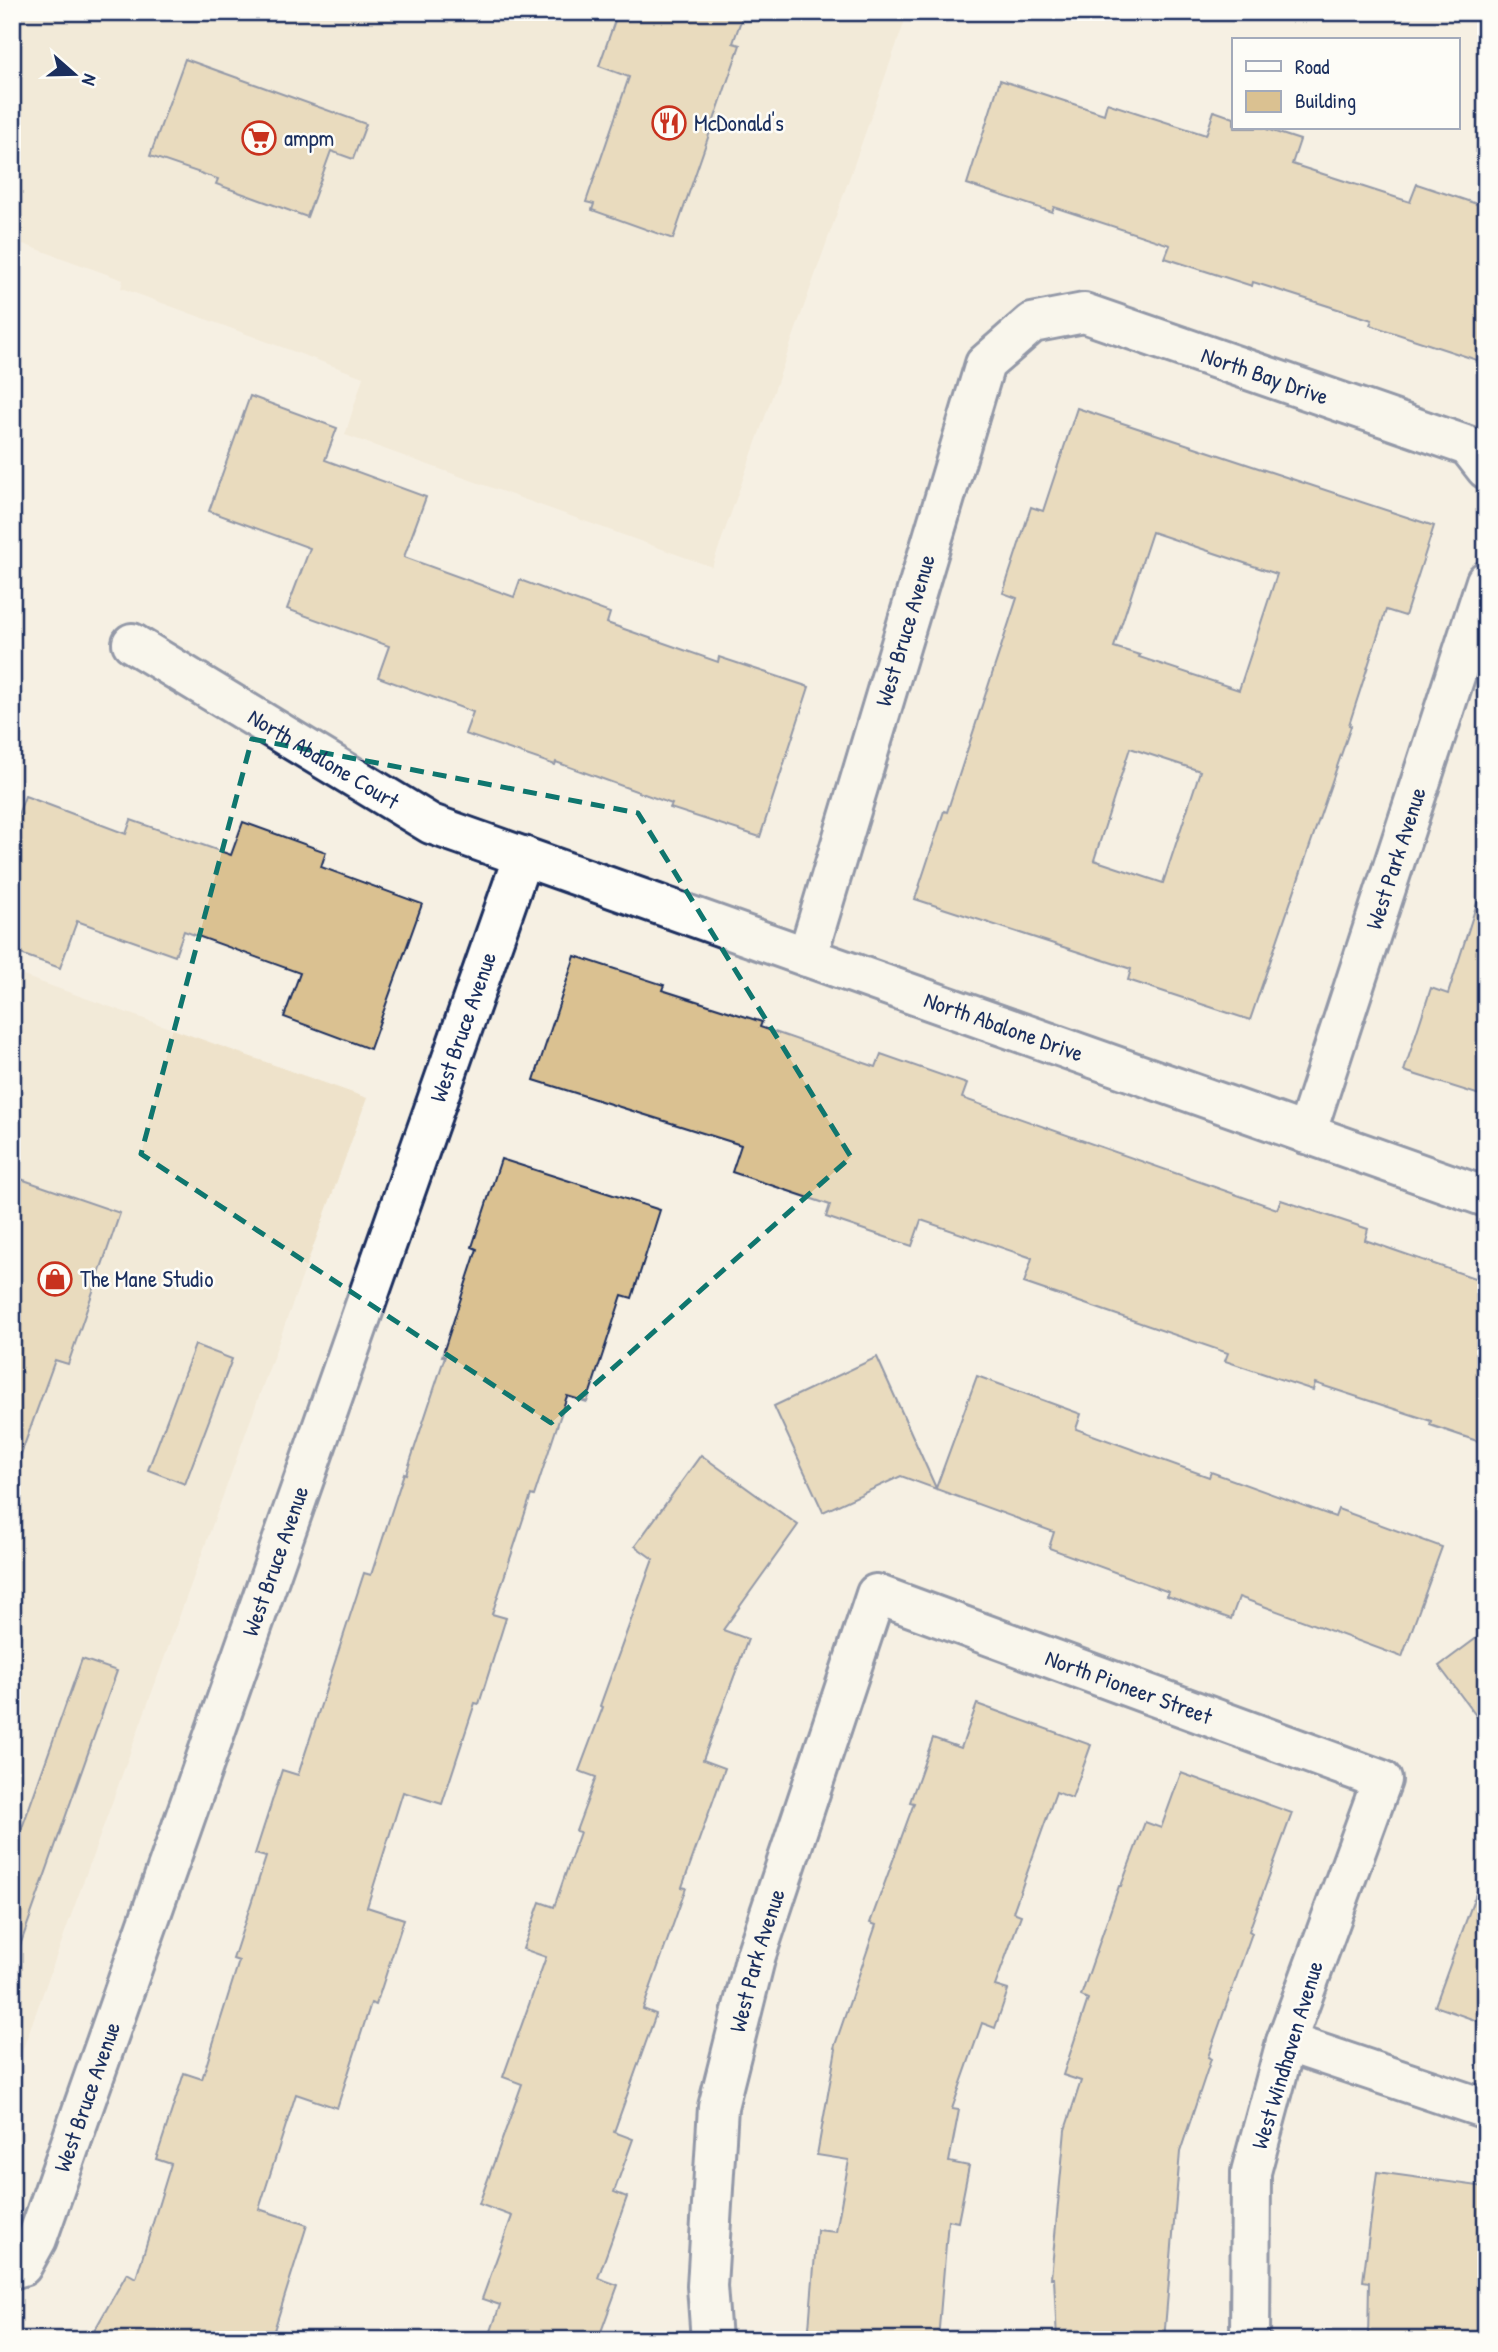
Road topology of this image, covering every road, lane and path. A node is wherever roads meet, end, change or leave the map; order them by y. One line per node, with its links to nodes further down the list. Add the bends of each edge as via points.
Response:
1 (1032, 323): 2 (street, North Bay Drive, via 1084,313 1468,446); 6 (street, West Bruce Avenue, via 985,364)
2 (1486, 469)
3 (1486, 581): 7 (street, West Park Avenue)
4 (132, 643): 5 (street, North Abalone Court, via 431,824)
5 (523, 856): 6 (street, North Abalone Drive); 13 (street, West Bruce Avenue, via 37,2239)
6 (807, 957): 7 (street, North Abalone Drive)
7 (1306, 1134): 8 (street, North Abalone Drive)
8 (1486, 1197)
9 (876, 1594): 10 (street, North Pioneer Street); 14 (street, West Park Avenue, via 756,1955 718,2107 706,2286)
10 (1382, 1780): 11 (street, West Windhaven Avenue)
11 (1286, 2042): 12 (street); 15 (street, West Windhaven Avenue, via 1251,2172)
12 (1486, 2109)
13 (17, 2267)
14 (711, 2340)
15 (1250, 2340)

